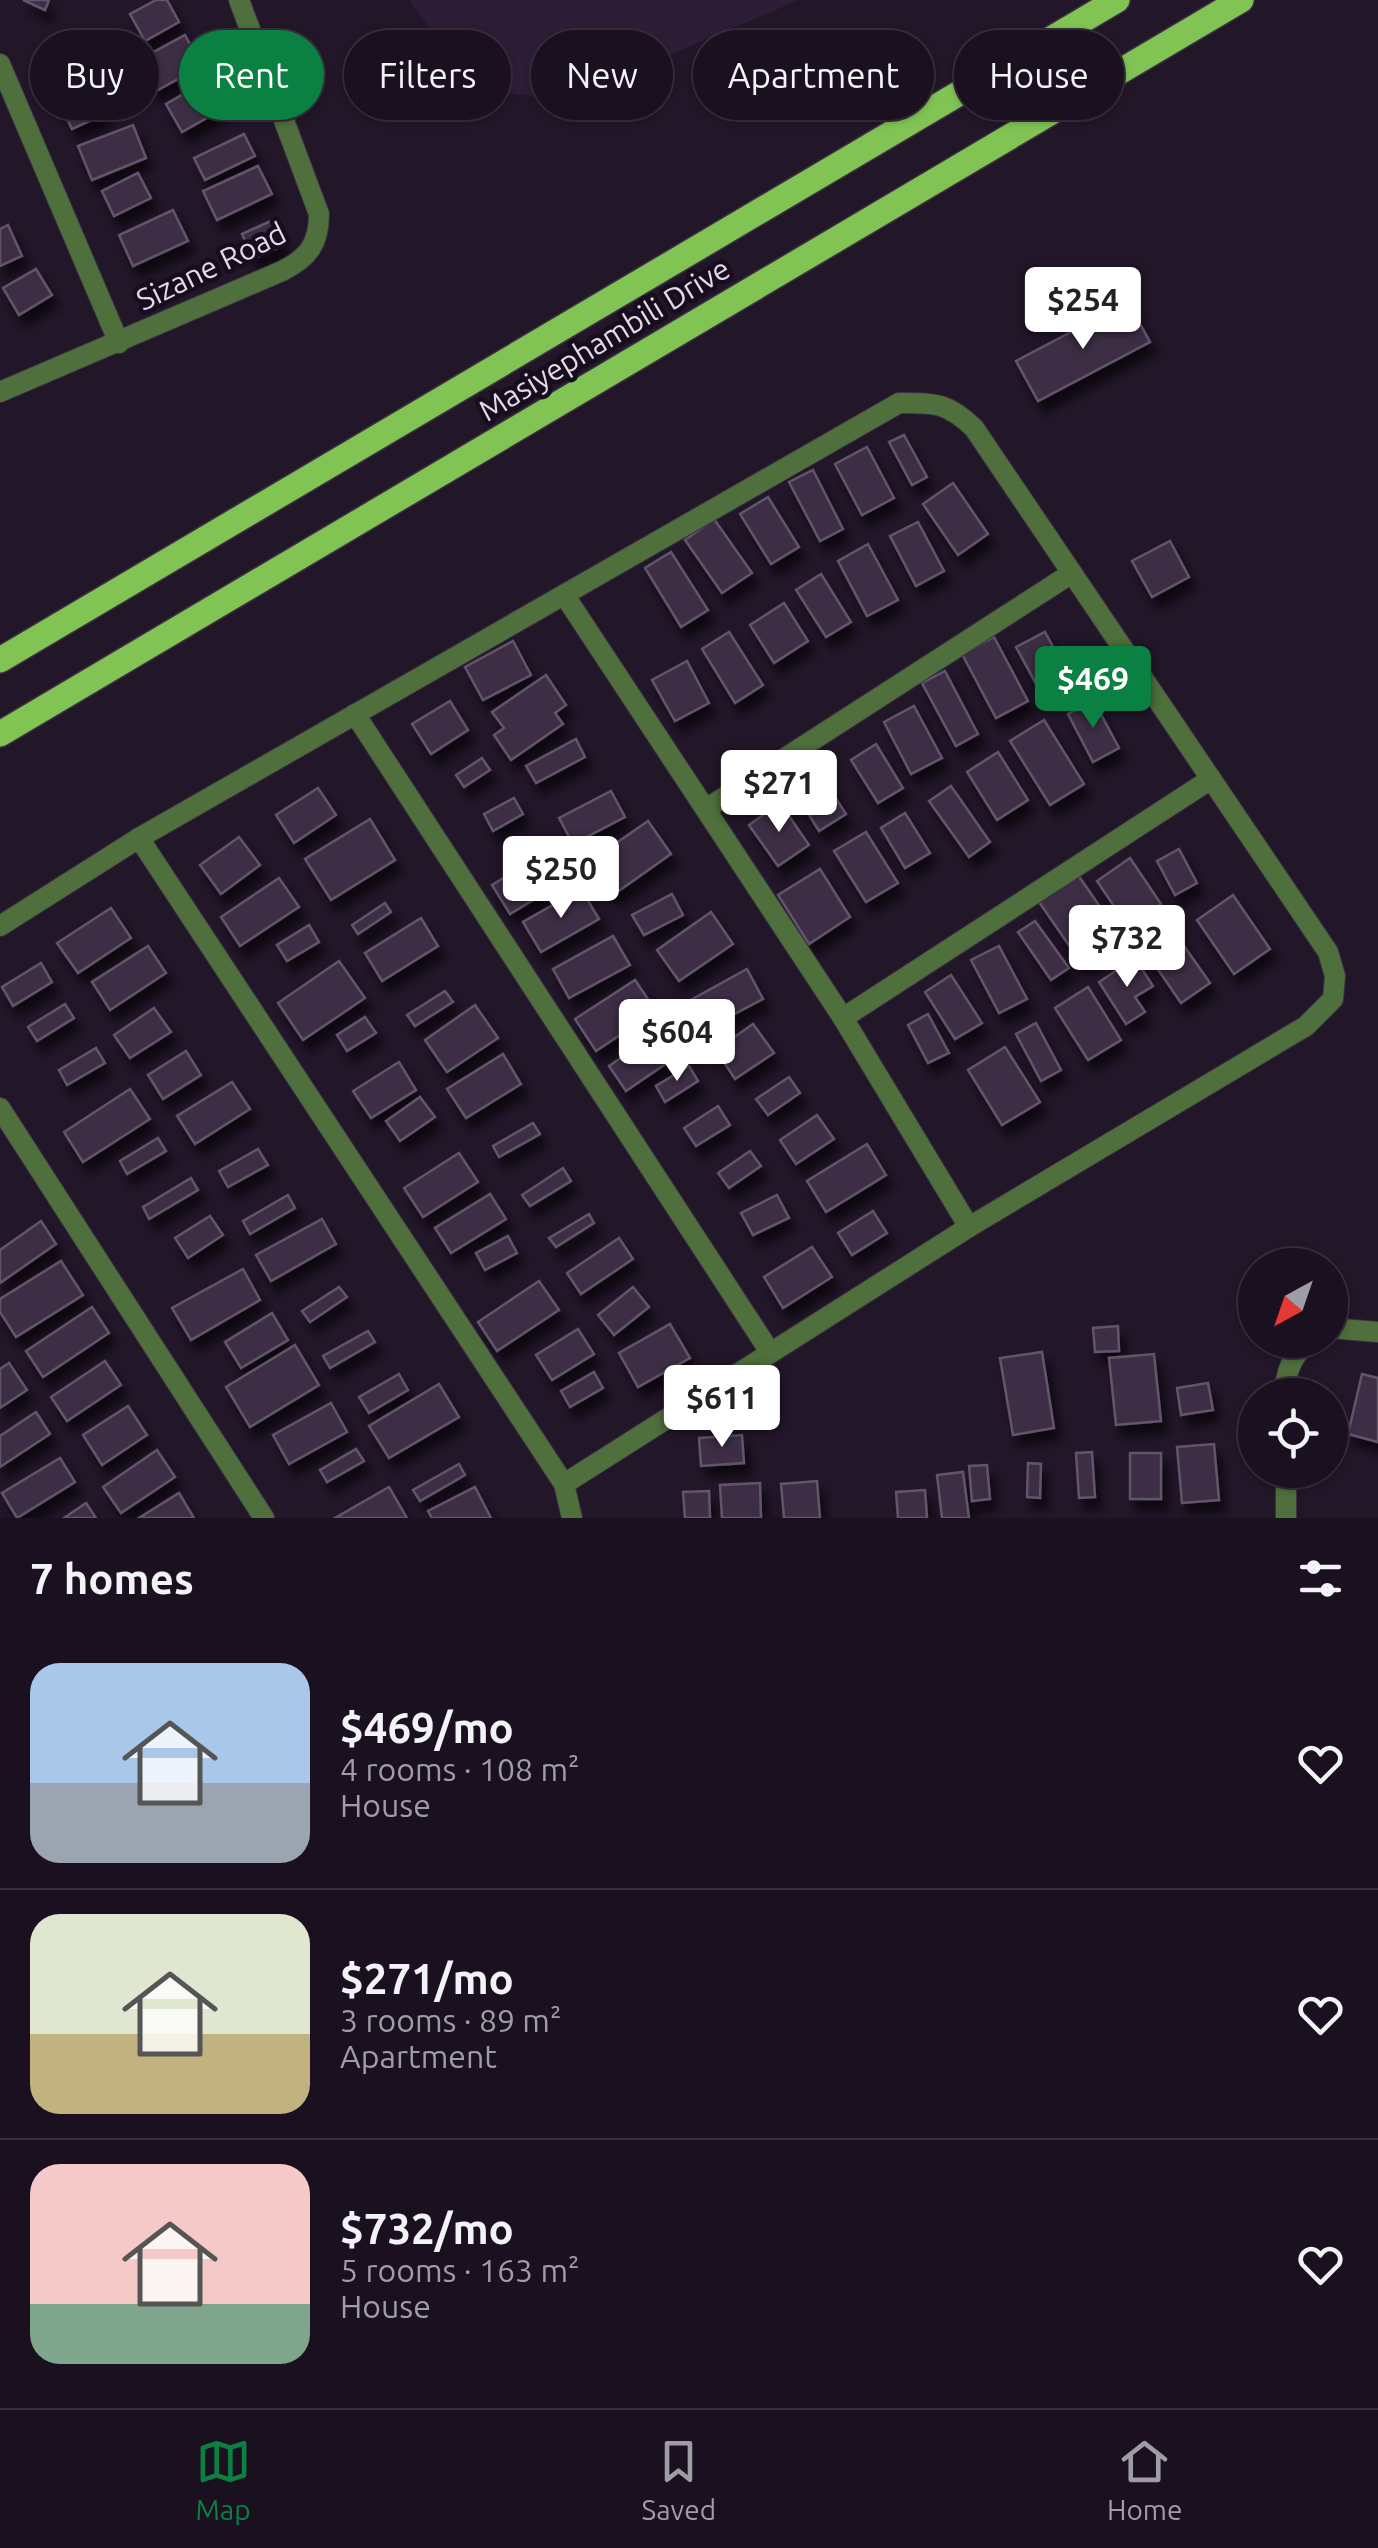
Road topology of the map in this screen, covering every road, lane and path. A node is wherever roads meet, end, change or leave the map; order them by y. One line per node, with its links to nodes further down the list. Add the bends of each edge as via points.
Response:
1 (239, 0): 5 (street, Sizane Road, via 319,214 319,236 294,265)
2 (1117, 0): 9 (main road, Masiyephambili Drive)
3 (1240, 0): 11 (main road, Masiyephambili Drive)
4 (0, 64): 5 (street)
5 (119, 343): 6 (street, Sizane Road)
6 (0, 392)
7 (1072, 573): 8 (street, via 974,428 938,403 899,403); 12 (street); 13 (street)
8 (565, 596): 10 (street); 13 (street)
9 (0, 660)
10 (355, 714): 14 (street); 21 (street)
11 (0, 734)
12 (1211, 778): 16 (street); 18 (street, via 1328,952 1333,999 1306,1026)
13 (706, 810): 16 (street)
14 (139, 838): 15 (street); 22 (street)
15 (0, 926)
16 (844, 1018): 18 (street)
17 (0, 1108): 24 (street)
18 (969, 1228): 21 (street)
19 (1348, 1330): 20 (street)
20 (1378, 1332)
21 (770, 1352): 22 (street)
22 (564, 1484): 25 (street)
23 (1286, 1488): 26 (street)
24 (264, 1518)
25 (572, 1518)
26 (1286, 1518)

